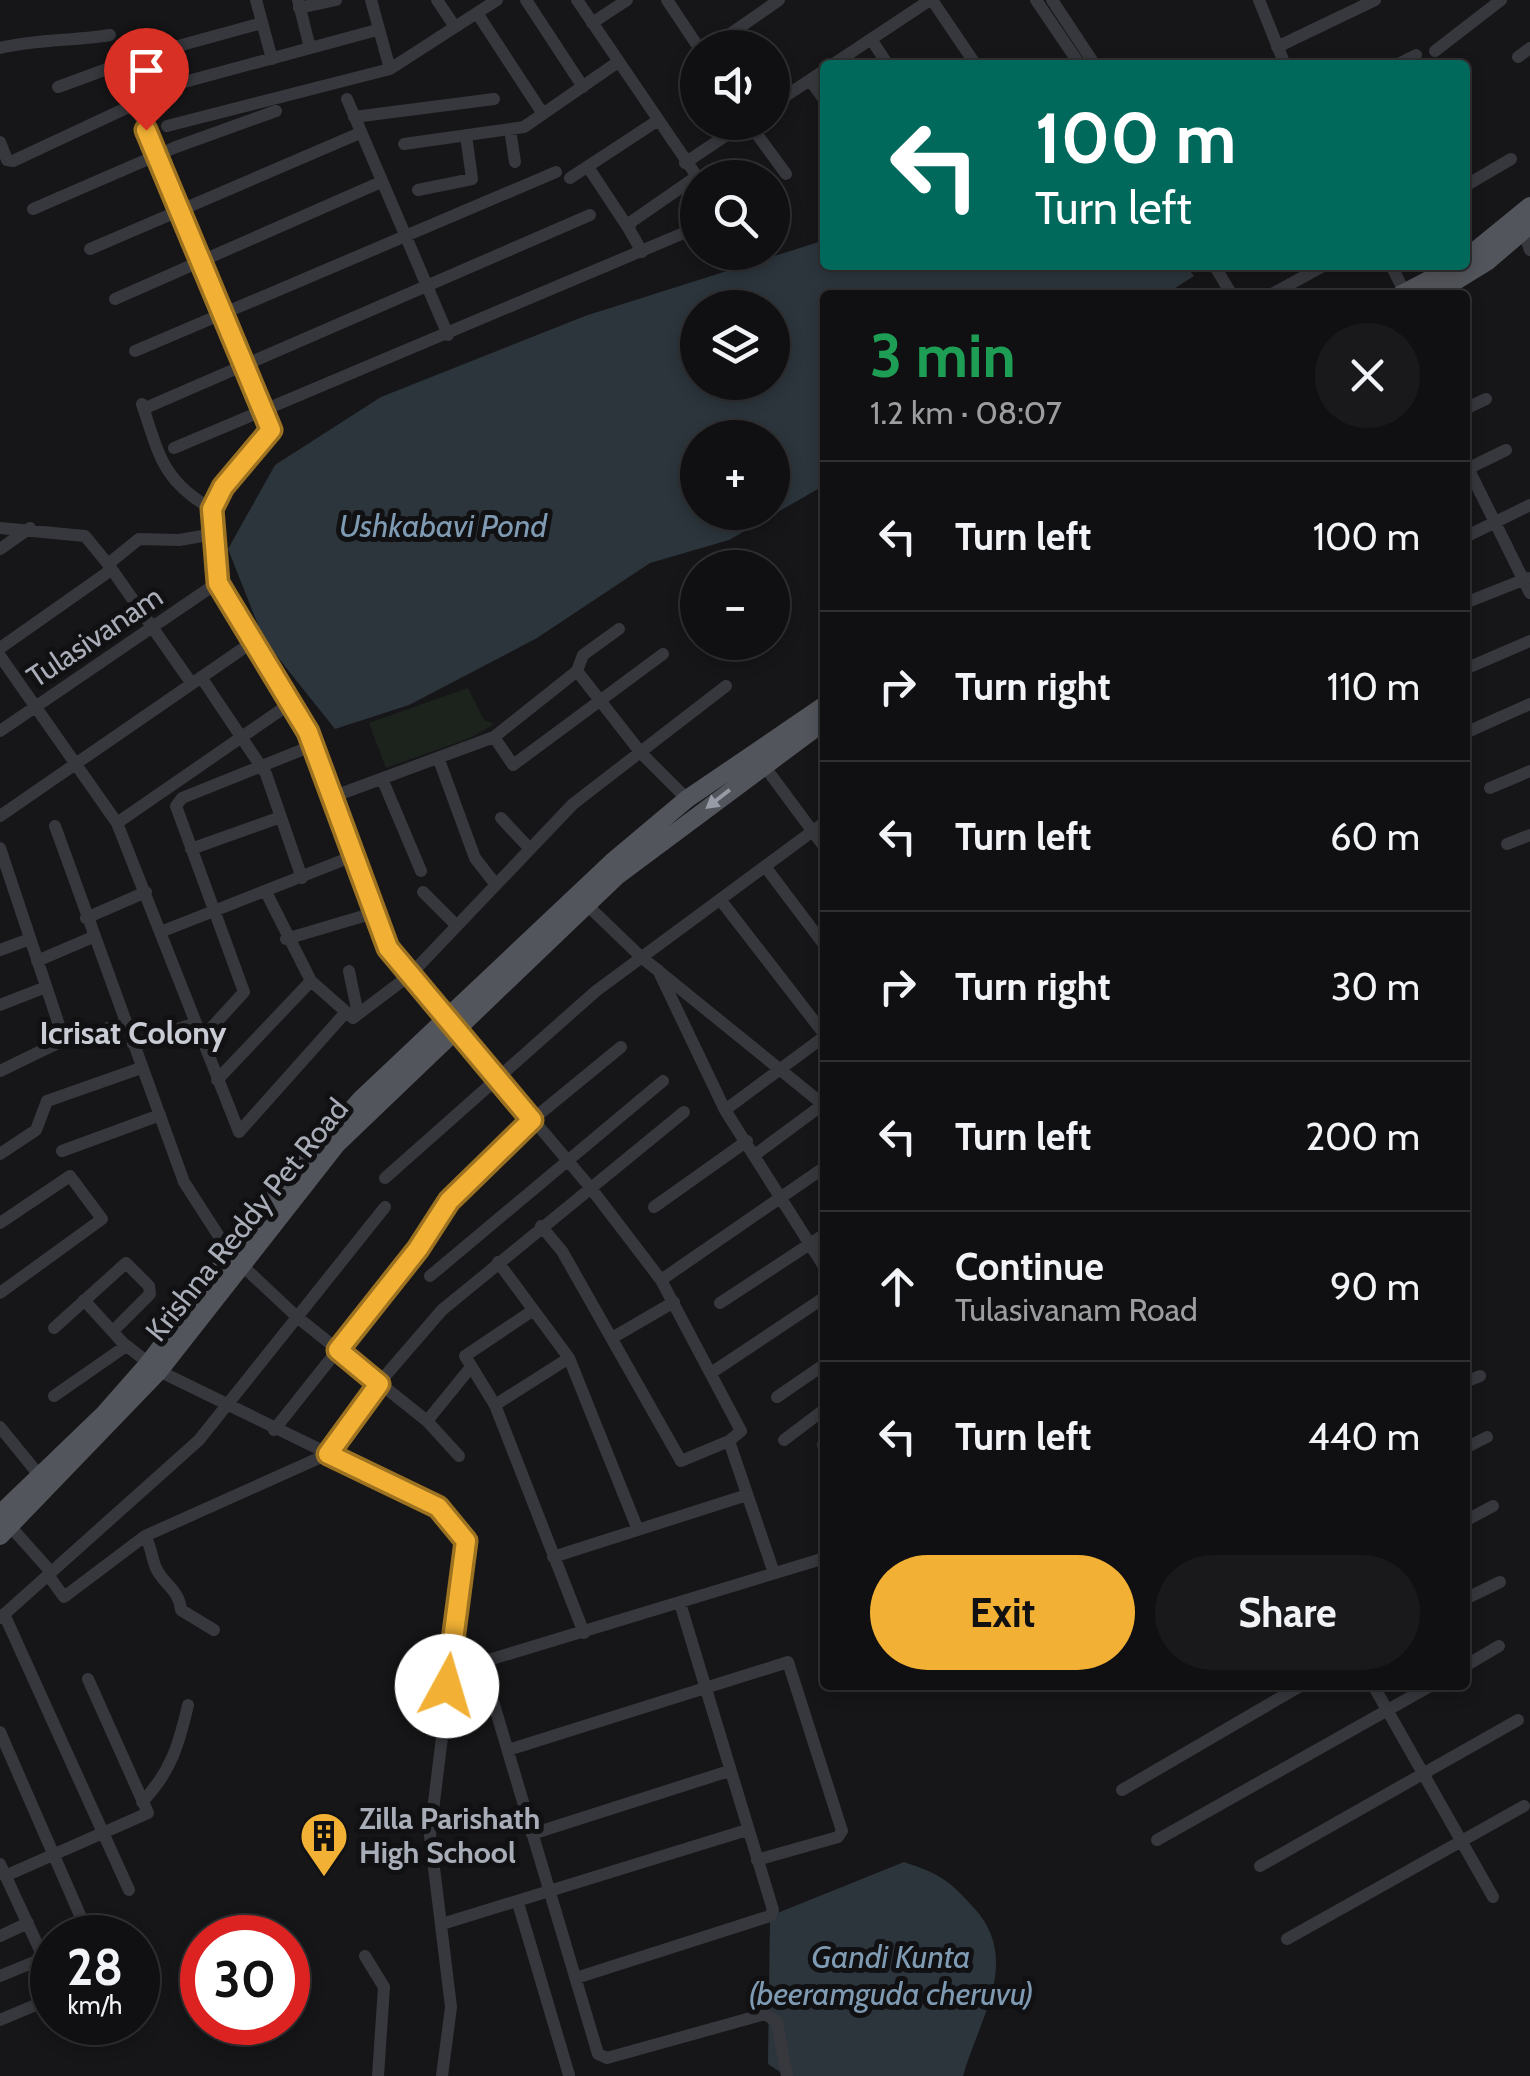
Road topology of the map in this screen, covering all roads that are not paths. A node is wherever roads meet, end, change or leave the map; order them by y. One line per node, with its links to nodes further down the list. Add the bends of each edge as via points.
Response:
1 (256, 0): 19 (street)
2 (336, 0): 17 (street)
3 (370, 0): 22 (street)
4 (437, 0): 21 (street)
5 (497, 0): 18 (street)
6 (526, 0): 46 (street)
7 (577, 0): 20 (street)
8 (626, 0): 20 (street)
9 (667, 0): 23 (street)
10 (779, 0): 24 (street)
11 (931, 0): 26 (street); 35 (street)
12 (1036, 0): 36 (street)
13 (1052, 0): 37 (street)
14 (1375, 0): 27 (street)
15 (1501, 0): 30 (street)
16 (1264, 2): 27 (street)
17 (299, 4): 29 (street)
18 (477, 13): 21 (street); 53 (street)
19 (262, 23): 32 (street); 41 (street)
20 (592, 23): 40 (street)
21 (455, 28): 42 (street)
22 (378, 30): 29 (street); 42 (street)
23 (687, 30)
24 (736, 30)
25 (110, 36): 28 (street)
26 (871, 39): 33 (street); 34 (street)
27 (1277, 47): 38 (street)
28 (0, 48)
29 (310, 48): 32 (street)
30 (1435, 51)
31 (1416, 54): 39 (street)
32 (272, 58): 51 (street)
33 (840, 60)
34 (885, 60)
35 (973, 60)
36 (1077, 60)
37 (1092, 60)
38 (1283, 60)
39 (1405, 60)
40 (618, 62): 46 (street); 55 (street)
41 (118, 65): 45 (street); 51 (street)
42 (390, 69): 56 (street)
43 (820, 73): 44 (street)
44 (810, 80): 47 (street); 48 (street)
45 (58, 87)
46 (583, 87): 53 (street)
47 (790, 93)
48 (820, 94)
49 (347, 99): 54 (street)
50 (494, 99): 54 (street)
51 (135, 104): 61 (street, via 13,162); 63 (street)
52 (276, 111): 63 (street)
53 (543, 114): 57 (street)
54 (354, 117): 58 (street)
55 (658, 122): 65 (street); 68 (street)
56 (168, 126)
57 (510, 128): 59 (street); 67 (street)
58 (360, 133): 71 (street); 77 (street)
59 (466, 135): 62 (street); 74 (street, via 472,179)
60 (720, 140): 66 (street)
61 (0, 142)
62 (404, 144)
63 (158, 156): 76 (street); 77 (street)
64 (1510, 159): 72 (street)
65 (683, 160)
66 (690, 160)
67 (515, 162)
68 (588, 166): 70 (street); 79 (street)
69 (556, 172): 81 (street)
70 (570, 178)
71 (381, 182): 81 (street); 87 (street)
72 (1470, 183)
73 (680, 189): 79 (street)
74 (418, 190)
75 (1530, 206): 86 (main road)
76 (33, 208)
77 (179, 210): 83 (street); 87 (street)
78 (590, 216): 90 (street)
79 (629, 228): 85 (street)
80 (1527, 228): 84 (street); 93 (main road)
81 (404, 235): 90 (street); 95 (street)
82 (680, 235): 85 (street)
83 (90, 249)
84 (1530, 250)
85 (642, 252): 96 (street)
86 (1470, 255)
87 (200, 262): 94 (street); 95 (street)
88 (1317, 270): 91 (street)
89 (1448, 270): 92 (main road)
90 (425, 286): 96 (street); 98 (street)
91 (1279, 290)
92 (1410, 290)
93 (1441, 290)
94 (115, 300)
95 (221, 313): 97 (street); 98 (street)
96 (448, 334): 101 (street)
97 (135, 351)
98 (244, 365): 101 (street); 107 (street, via 146,405 162,464 175,485)
99 (1486, 399): 100 (street)
100 (1470, 407)
101 (265, 410): 102 (street); 107 (street, via 271,430)
102 (174, 448)
103 (1506, 450): 104 (street)
104 (1470, 465)
105 (1470, 475): 108 (street)
106 (1530, 505): 108 (street)
107 (212, 509): 111 (street)
108 (1495, 522): 112 (street); 116 (street)
109 (0, 528): 110 (street)
110 (30, 528): 113 (street); 114 (street, via 86,536)
111 (214, 534): 114 (street, via 139,539); 115 (street)
112 (1470, 534)
113 (0, 550)
114 (109, 567): 118 (street); 122 (street)
115 (218, 583): 118 (street, Tulasivanam); 121 (street)
116 (1528, 583): 117 (street)
117 (1470, 602)
118 (154, 629): 127 (street); 132 (street, Tulasivanam)
119 (619, 629): 126 (street, via 584,655)
120 (1530, 641): 125 (street)
121 (251, 642): 127 (street); 130 (street)
122 (0, 648)
123 (663, 654): 129 (street)
124 (0, 656): 132 (street)
125 (1470, 666)
126 (578, 671): 129 (street); 137 (street)
127 (196, 681): 138 (street); 143 (street)
128 (726, 686): 140 (street)
129 (600, 700): 137 (street, via 513,764); 140 (street)
130 (291, 703): 138 (street); 139 (street)
131 (1530, 704): 135 (street)
132 (35, 708): 136 (street, Tulasivanam); 143 (street)
133 (820, 709): 141 (main road, Krishna Reddy Pet Road)
134 (820, 724): 141 (main road, Krishna Reddy Pet Road)
135 (1470, 730)
136 (0, 731)
137 (494, 737): 142 (street)
138 (242, 739): 144 (street); 153 (street)
139 (314, 745): 144 (street); 148 (street)
140 (641, 753): 149 (street); 161 (street, via 573,804)
141 (759, 758): 149 (main road, Krishna Reddy Pet Road); 156 (street); 173 (main road, Krishna Reddy Pet Road, one-way to 173)
142 (439, 760): 146 (street); 167 (street, via 475,858)
143 (74, 766): 150 (street); 153 (street)
144 (260, 766): 151 (street); 162 (street, via 178,802)
145 (1530, 771): 147 (street)
146 (383, 781): 148 (street); 165 (street)
147 (1490, 788)
148 (332, 796): 163 (street)
149 (687, 799): 195 (main road, Krishna Reddy Pet Road, via 612,862)
150 (0, 816)
151 (281, 817): 162 (street); 166 (street)
152 (501, 818): 161 (street)
153 (118, 823): 168 (street)
154 (56, 826): 176 (street)
155 (820, 826): 156 (street)
156 (813, 832): 158 (street); 164 (street)
157 (1530, 835): 159 (street)
158 (820, 841)
159 (1507, 844)
160 (0, 848): 171 (street)
161 (530, 848): 167 (street)
162 (191, 849): 174 (street)
163 (356, 855): 166 (street); 175 (street)
164 (767, 869): 172 (street); 181 (street)
165 (421, 871)
166 (302, 878): 169 (street)
167 (496, 884): 177 (street)
168 (146, 892): 176 (street); 178 (street)
169 (266, 892): 174 (street); 182 (street)
170 (423, 892): 177 (street)
171 (7, 893): 180 (street)
172 (722, 902): 184 (street); 196 (street)
173 (586, 904): 184 (street); 195 (main road, Krishna Reddy Pet Road)
174 (214, 911): 178 (street); 197 (street, via 244,992)
175 (377, 912): 182 (street); 188 (street, via 388,948)
176 (86, 918): 179 (street)
177 (456, 926): 188 (street)
178 (163, 931): 194 (street)
179 (92, 937): 185 (street); 193 (street)
180 (30, 939): 183 (street); 185 (street)
181 (820, 939)
182 (286, 940): 189 (street)
183 (0, 950)
184 (640, 956): 186 (street); 206 (street)
185 (37, 961): 190 (street)
186 (658, 970): 203 (street); 210 (street)
187 (350, 971): 192 (street)
188 (410, 975): 192 (street); 195 (street)
189 (310, 980): 192 (street); 205 (street)
190 (46, 987): 191 (street); 198 (street)
191 (0, 1004)
192 (352, 1013): 205 (street, via 240,1132)
193 (126, 1022): 198 (street); 200 (street)
194 (196, 1023): 197 (street); 200 (street)
195 (453, 1026): 206 (street); 229 (main road, Krishna Reddy Pet Road, via 337,1144)
196 (820, 1029)
197 (202, 1038): 205 (street)
198 (64, 1040): 204 (street)
199 (820, 1040): 203 (street)
200 (134, 1044): 202 (street)
201 (621, 1046): 213 (street)
202 (142, 1068): 212 (street); 216 (street, via 47,1102 36,1130)
203 (780, 1070): 208 (street); 210 (street)
204 (0, 1071)
205 (217, 1080)
206 (498, 1080): 213 (street); 220 (street)
207 (663, 1082): 218 (street)
208 (820, 1102)
209 (820, 1108): 217 (street)
210 (725, 1110): 214 (street)
211 (684, 1112): 221 (street)
212 (160, 1115): 215 (street); 229 (street, via 184,1182)
213 (532, 1120): 218 (street); 245 (street, via 449,1201)
214 (747, 1141): 217 (street); 224 (street)
215 (62, 1151)
216 (0, 1154)
217 (756, 1154): 222 (street)
218 (566, 1160): 221 (street); 232 (street)
219 (820, 1171): 222 (street)
220 (385, 1178)
221 (590, 1187): 226 (street); 233 (street)
222 (782, 1198): 228 (street); 233 (street)
223 (384, 1207): 240 (street)
224 (654, 1207)
225 (0, 1223): 234 (street, via 70,1176 102,1219)
226 (541, 1226): 231 (street); 243 (street)
227 (820, 1238): 228 (street)
228 (810, 1245): 230 (street); 238 (street)
229 (237, 1260): 240 (street); 249 (main road, Krishna Reddy Pet Road)
230 (820, 1260)
231 (498, 1262): 239 (street); 253 (street, via 442,1310)
232 (430, 1276)
233 (661, 1280): 237 (street)
234 (0, 1293)
235 (84, 1300): 241 (street); 242 (street); 242 (street, via 122,1264 149,1286 150,1294)
236 (820, 1300): 250 (street)
237 (674, 1302): 243 (street); 250 (street)
238 (720, 1304)
239 (532, 1311): 246 (street); 247 (street, via 465,1356)
240 (298, 1317): 245 (street); 257 (street)
241 (54, 1328)
242 (112, 1331): 244 (street)
243 (612, 1338): 264 (street, via 681,1460)
244 (126, 1346): 249 (street); 254 (street)
245 (338, 1350): 253 (street); 261 (street)
246 (569, 1358): 256 (street); 273 (street)
247 (471, 1367): 256 (street); 259 (street)
248 (820, 1367): 255 (street)
249 (153, 1368): 257 (street); 268 (main road, Krishna Reddy Pet Road); 272 (main road, Krishna Reddy Pet Road)
250 (711, 1373): 264 (street, via 740,1431)
251 (1480, 1376): 252 (street)
252 (1470, 1380)
253 (379, 1384): 259 (street); 266 (street)
254 (54, 1396)
255 (777, 1397)
256 (495, 1406): 275 (street)
257 (227, 1408): 261 (street); 277 (street)
258 (820, 1413): 263 (street)
259 (427, 1421): 267 (street)
260 (0, 1427): 268 (street)
261 (274, 1430): 266 (street)
262 (1487, 1437): 265 (street)
263 (784, 1440)
264 (729, 1442): 269 (street)
265 (1470, 1446)
266 (328, 1454): 274 (street); 288 (street, via 438,1507 466,1541)
267 (459, 1456)
268 (39, 1474): 272 (main road, Krishna Reddy Pet Road)
269 (746, 1495): 273 (street); 278 (street)
270 (1493, 1506): 271 (street)
271 (1470, 1518)
272 (3, 1525): 277 (street)
273 (638, 1530): 275 (street)
274 (145, 1536): 277 (street, via 64,1597); 283 (street, via 181,1610)
275 (553, 1557): 284 (street)
276 (820, 1559): 278 (street)
277 (50, 1573): 282 (street)
278 (774, 1573): 281 (street)
279 (1500, 1582): 280 (street)
280 (1470, 1597)
281 (680, 1603): 284 (street); 290 (street)
282 (2, 1616): 305 (street)
283 (214, 1630)
284 (584, 1633): 287 (street)
285 (1500, 1646): 286 (street)
286 (1470, 1663)
287 (482, 1664): 288 (street); 298 (street)
288 (449, 1672): 320 (street, via 430,1835)
289 (88, 1678): 302 (street)
290 (704, 1686): 298 (street); 299 (street); 310 (street, via 788,1662 842,1831)
291 (1293, 1690): 301 (street)
292 (1375, 1690): 295 (street)
293 (1423, 1690): 295 (street)
294 (188, 1705): 302 (street, via 176,1755)
295 (1387, 1711): 300 (street); 307 (street)
296 (1518, 1720): 300 (street)
297 (0, 1732): 309 (street)
298 (508, 1750): 306 (street)
299 (729, 1771): 304 (street); 306 (street)
300 (1424, 1774): 308 (street); 311 (street)
301 (1122, 1790)
302 (142, 1802): 305 (street, via 148,1813)
303 (1524, 1806): 308 (street)
304 (747, 1830): 310 (street); 315 (street)
305 (103, 1832): 309 (street); 313 (street)
306 (532, 1834): 315 (street)
307 (1157, 1840)
308 (1462, 1843): 316 (street); 323 (street)
309 (54, 1854): 312 (street); 318 (street)
310 (757, 1860): 327 (street, via 770,1916)
311 (1260, 1866)
312 (3, 1870): 314 (street)
313 (128, 1890)
314 (6, 1893): 319 (street)
315 (550, 1893): 317 (street); 327 (street)
316 (1493, 1896)
317 (518, 1903): 320 (street); 330 (street)
318 (80, 1915)
319 (28, 1923): 321 (street); 322 (street)
320 (442, 1924): 332 (street, via 451,2008)
321 (30, 1927)
322 (0, 1936)
323 (1287, 1939)
324 (365, 1956): 331 (street, via 384,1988)
325 (30, 1964): 326 (street)
326 (0, 1976)
327 (576, 1978): 333 (street, via 602,2058 765,2014 777,2022)
328 (30, 2007): 329 (street)
329 (0, 2020)
330 (569, 2075)
331 (378, 2076)
332 (442, 2076)
333 (786, 2076)

